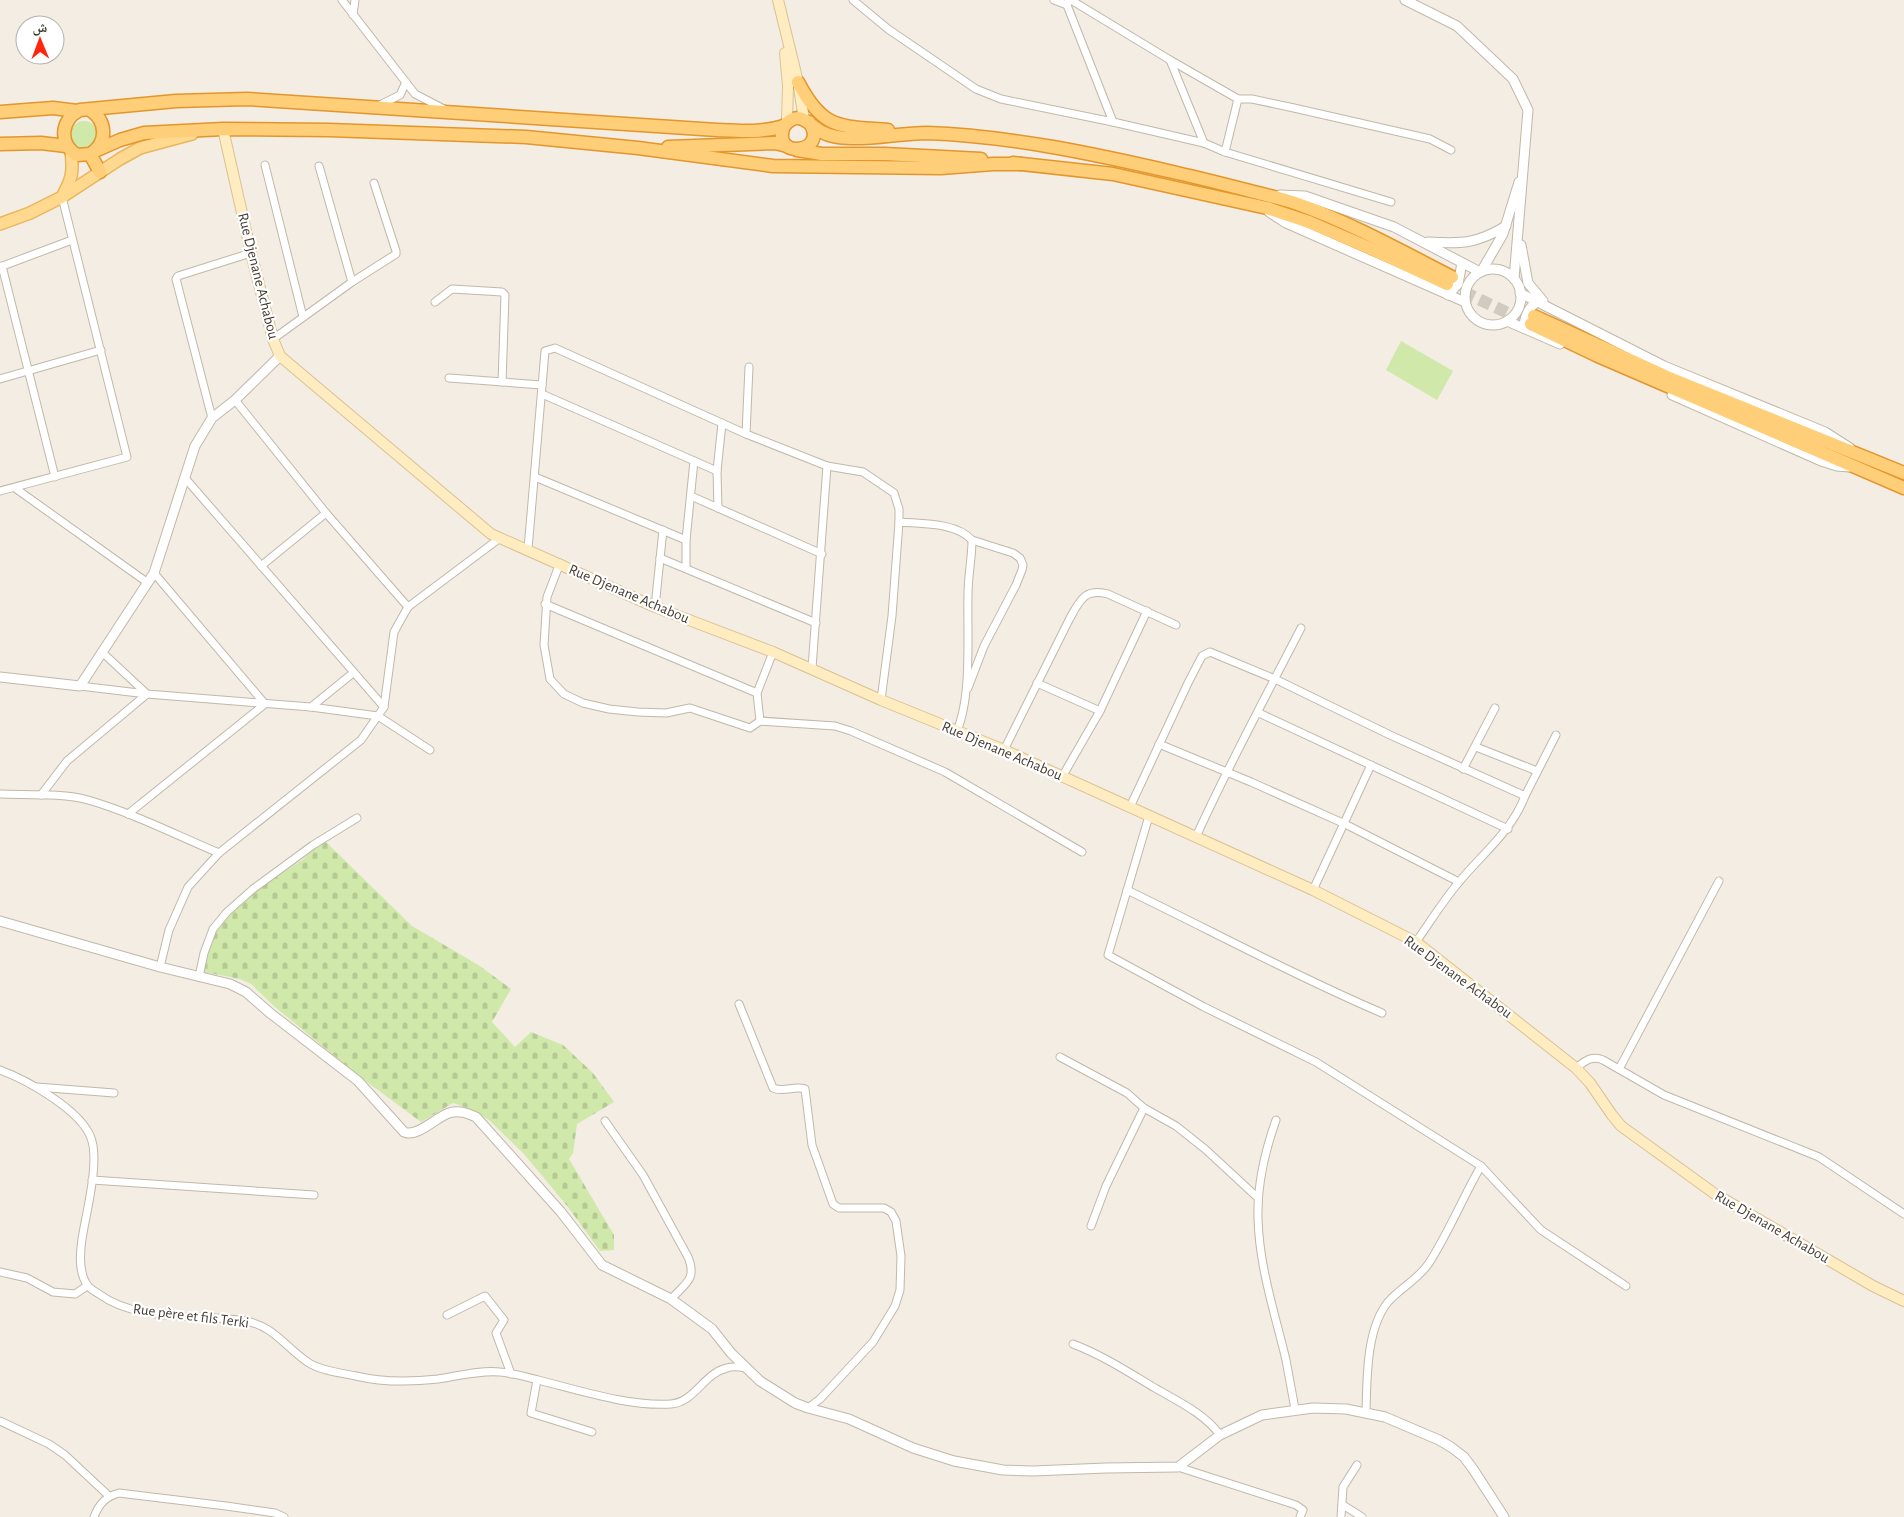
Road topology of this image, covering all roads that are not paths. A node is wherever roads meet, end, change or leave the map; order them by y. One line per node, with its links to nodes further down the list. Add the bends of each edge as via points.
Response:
1 (342, 0): 9 (street)
2 (355, 0): 9 (street)
3 (778, 0): 8 (main road)
4 (853, 0): 19 (street, via 888,29 976,89 1001,99)
5 (1054, 0): 7 (street)
6 (1405, 0): 33 (street, via 1457,26 1513,79 1528,110)
7 (1069, 2): 10 (street); 19 (street)
8 (781, 14): 12 (main road); 20 (main road, via 788,86)
9 (353, 15): 11 (street)
10 (1170, 60): 13 (street); 23 (street)
11 (406, 82): 14 (street, via 400,95); 17 (street, via 415,94)
12 (798, 82): 18 (main road); 22 (highway, via 808,102 828,120 843,125)
13 (1238, 98): 28 (street, via 1430,139); 29 (street)
14 (376, 107): 15 (highway, via 213,99); 17 (highway)
15 (83, 110): 16 (highway, via 53,108); 25 (highway, via 65,127 64,140); 30 (highway, via 99,118 104,132 100,146)
16 (0, 112)
17 (451, 113): 20 (highway, via 717,130 765,130)
18 (806, 121): 20 (highway, via 798,118); 22 (highway, via 832,136 850,138); 27 (highway, via 812,127 813,138 807,147)
19 (1113, 122): 23 (street)
20 (785, 123): 27 (highway, via 782,136)
21 (218, 129): 26 (highway, via 399,131 526,137); 30 (highway, via 144,133); 35 (main road, via 140,148); 45 (main road, Rue Djenane Achabou)
22 (926, 133): 37 (highway, via 996,139 1118,160)
23 (1204, 143): 29 (street)
24 (0, 144): 25 (highway, via 41,143)
25 (68, 148): 30 (highway, via 84,156); 38 (main road, via 73,173)
26 (638, 148): 27 (highway, via 765,143); 31 (highway, via 774,166 940,168)
27 (792, 148): 31 (highway, via 822,154 954,157)
28 (1451, 150)
29 (1225, 152): 39 (street)
30 (93, 153): 35 (highway)
31 (1021, 164): 51 (highway, via 1113,174 1260,207 1309,222)
32 (265, 165): 56 (street)
33 (1524, 165): 41 (street); 42 (street)
34 (318, 166): 50 (street)
35 (100, 172): 38 (main road)
36 (374, 183): 50 (street, via 396,251 394,256)
37 (1268, 196): 44 (street, via 1304,196 1394,227); 51 (highway, via 1325,215)
38 (62, 197): 40 (main road); 43 (street)
39 (1390, 202)
40 (0, 224)
41 (1506, 226): 44 (street, via 1481,239 1460,244); 48 (street)
42 (1519, 231): 49 (street); 55 (street, via 1526,276)
43 (72, 240): 47 (street); 60 (street)
44 (1423, 242): 46 (street)
45 (251, 253): 59 (main road, Rue Djenane Achabou); 70 (street, via 176,279)
46 (1462, 263): 48 (street); 51 (street, via 1458,284)
47 (1, 267): 63 (street)
48 (1481, 272): 49 (street, via 1499,270); 54 (street, via 1470,282)
49 (1514, 279): 52 (street)
50 (352, 282): 56 (street)
51 (1449, 285): 54 (street)
52 (1520, 293): 55 (street); 57 (street, via 1520,304)
53 (435, 302): 66 (street, via 452,290 502,292 505,295)
54 (1465, 302): 57 (street, via 1473,317 1485,324)
55 (1542, 303): 58 (street, via 1528,310 1525,317); 74 (street, via 1664,366 1825,432 1844,443)
56 (302, 317): 59 (street)
57 (1508, 321): 58 (street)
58 (1530, 323): 74 (highway, via 1598,356)
59 (273, 339): 61 (main road, Rue Djenane Achabou)
60 (101, 350): 63 (street); 79 (street, via 127,457)
61 (280, 356): 69 (street); 89 (main road, Rue Djenane Achabou, via 491,534)
62 (750, 367): 72 (street)
63 (28, 372): 65 (street); 79 (street)
64 (449, 378): 66 (street)
65 (0, 379)
66 (502, 382): 67 (street)
67 (542, 385): 68 (street); 71 (street, via 546,351 555,348)
68 (542, 394): 73 (street); 78 (street)
69 (234, 400): 70 (street); 86 (street)
70 (212, 418): 80 (street, via 195,446)
71 (722, 423): 72 (street); 76 (street)
72 (746, 434): 75 (street)
73 (694, 461): 76 (street); 84 (street)
74 (1856, 461): 77 (highway); 82 (highway)
75 (827, 466): 87 (street, via 863,472 884,485 896,497); 93 (street)
76 (717, 471): 85 (street)
77 (1904, 473)
78 (535, 477): 88 (street); 92 (street)
79 (55, 478): 81 (street)
80 (185, 478): 96 (street); 98 (street)
81 (15, 488): 83 (street); 99 (street)
82 (1904, 488)
83 (0, 491)
84 (691, 496): 85 (street); 90 (street)
85 (718, 508): 93 (street)
86 (326, 513): 96 (street); 101 (street)
87 (899, 522): 91 (street, via 947,527); 118 (street)
88 (663, 530): 90 (street); 94 (street)
89 (500, 538): 92 (main road, Rue Djenane Achabou); 101 (street)
90 (686, 540): 97 (street)
91 (972, 540): 115 (street); 115 (street, via 1013,552 1023,565)
92 (528, 549): 95 (main road, Rue Djenane Achabou)
93 (822, 554): 104 (street)
94 (660, 558): 97 (street); 102 (street)
95 (560, 563): 100 (street); 102 (main road, Rue Djenane Achabou)
96 (261, 566): 110 (street)
97 (686, 568): 104 (street)
98 (154, 573): 99 (street); 119 (street)
99 (148, 583): 108 (street)
100 (546, 604): 116 (street); 126 (street, via 544,645 550,679 564,694 609,709 666,713 690,708 750,728)
101 (408, 607): 121 (street, via 394,632)
102 (655, 607): 107 (main road, Rue Djenane Achabou)
103 (1147, 612): 105 (street); 113 (street, via 1108,594 1088,593 1070,618); 123 (street)
104 (816, 623): 109 (street)
105 (1176, 625)
106 (1301, 628): 112 (street)
107 (773, 652): 109 (main road, Rue Djenane Achabou); 116 (street)
108 (103, 653): 114 (street); 117 (street)
109 (812, 668): 118 (main road, Rue Djenane Achabou)
110 (353, 673): 120 (street); 121 (street)
111 (0, 677): 114 (street)
112 (1275, 679): 124 (street); 129 (street, via 1214,653 1206,653); 134 (street)
113 (1038, 683): 123 (street); 132 (street)
114 (80, 686): 117 (street)
115 (966, 692): 127 (street, via 963,716)
116 (757, 693): 126 (street)
117 (146, 694): 119 (street); 139 (street, via 67,761)
118 (882, 700): 127 (main road, Rue Djenane Achabou)
119 (265, 704): 120 (street); 142 (street)
120 (311, 707): 125 (street)
121 (384, 708): 125 (street)
122 (1495, 708): 130 (street)
123 (1100, 712): 137 (street)
124 (1259, 713): 133 (street); 135 (street)
125 (378, 716): 131 (street); 149 (street, via 361,740)
126 (760, 721): 148 (street, via 834,726 851,731 946,772)
127 (956, 731): 132 (main road, Rue Djenane Achabou)
128 (1556, 735): 136 (street)
129 (1159, 744): 135 (street); 141 (street)
130 (1476, 747): 134 (street); 136 (street)
131 (430, 750)
132 (1004, 750): 137 (main road, Rue Djenane Achabou)
133 (1371, 765): 145 (street); 146 (street)
134 (1464, 769): 140 (street)
135 (1226, 771): 145 (street); 147 (street)
136 (1537, 771): 140 (street)
137 (1062, 778): 141 (main road, Rue Djenane Achabou)
138 (0, 794): 139 (street)
139 (41, 795): 142 (street, via 86,800)
140 (1525, 796): 146 (street)
141 (1130, 807): 143 (main road, Rue Djenane Achabou)
142 (128, 814): 149 (street)
143 (1150, 816): 147 (main road, Rue Djenane Achabou); 152 (street)
144 (357, 818): 157 (street, via 313,845 227,912 213,929)
145 (1345, 824): 151 (street); 153 (street)
146 (1508, 829): 151 (street)
147 (1196, 837): 153 (main road, Rue Djenane Achabou)
148 (1082, 852)
149 (219, 853): 156 (street, via 188,887 169,930)
150 (1719, 881): 162 (street)
151 (1459, 882): 155 (street)
152 (1128, 890): 159 (street, via 1280,967); 169 (street, via 1108,955 1316,1062)
153 (1313, 890): 155 (main road, Rue Djenane Achabou)
154 (0, 921): 156 (street)
155 (1416, 942): 161 (main road, Rue Djenane Achabou)
156 (160, 967): 157 (street)
157 (199, 977): 178 (street, via 230,984 246,992 358,1081 404,1132 413,1133 450,1112 476,1117 561,1212 602,1265)
158 (739, 1004): 185 (street, via 773,1088 805,1089 812,1145 833,1204 849,1210 884,1208 896,1221 901,1256 897,1301 873,1342)
159 (1382, 1013)
160 (1060, 1057): 166 (street, via 1127,1093)
161 (1576, 1068): 162 (street, via 1595,1058); 179 (main road, Rue Djenane Achabou, via 1621,1126 1707,1188 1873,1286)
162 (1619, 1069): 173 (street, via 1693,1108 1819,1157)
163 (0, 1070): 164 (street)
164 (35, 1087): 165 (street); 170 (street, via 60,1102 87,1131 94,1159)
165 (114, 1093)
166 (1144, 1108): 172 (street, via 1176,1126); 174 (street, via 1106,1186)
167 (1276, 1120): 172 (street)
168 (605, 1121): 178 (street, via 643,1175 693,1268 690,1279)
169 (1481, 1166): 177 (street, via 1541,1230); 187 (street, via 1422,1272 1381,1311 1372,1338)
170 (92, 1180): 171 (street); 176 (street, via 80,1250 81,1269)
171 (314, 1195)
172 (1258, 1198): 186 (street, via 1263,1262)
173 (1904, 1214)
174 (1091, 1226)
175 (0, 1272): 176 (street, via 27,1278 53,1292 75,1294)
176 (87, 1286): 183 (street, Rue père et fils Terki, via 127,1308 157,1314 249,1321 280,1338 311,1364 358,1377 393,1380 499,1371)
177 (1626, 1286)
178 (671, 1299): 182 (street, via 712,1329)
179 (1904, 1300)
180 (447, 1315): 183 (street, via 485,1296 504,1320 496,1334)
181 (1073, 1344): 190 (street, via 1094,1352 1192,1409)
182 (746, 1368): 184 (street, Rue père et fils Terki, via 727,1367 712,1374 688,1398 674,1404 606,1397); 185 (street, via 794,1403)
183 (511, 1374): 184 (street, Rue père et fils Terki)
184 (537, 1380): 189 (street, via 531,1413)
185 (808, 1408): 192 (street, via 849,1419 932,1455 977,1467 1033,1471)
186 (1295, 1409): 187 (street); 190 (street, via 1262,1415)
187 (1366, 1412): 200 (street, via 1419,1431 1464,1457)
188 (0, 1421): 193 (street, via 64,1455)
189 (592, 1432)
190 (1220, 1434): 192 (street)
191 (1357, 1465): 194 (street, via 1344,1487)
192 (1178, 1467): 197 (street, via 1296,1505 1302,1509)
193 (109, 1496): 195 (street); 196 (street, via 144,1496 275,1513)
194 (1343, 1505): 198 (street); 199 (street)
195 (94, 1517)
196 (284, 1517)
197 (1300, 1517)
198 (1340, 1517)
199 (1362, 1517)
200 (1504, 1517)

